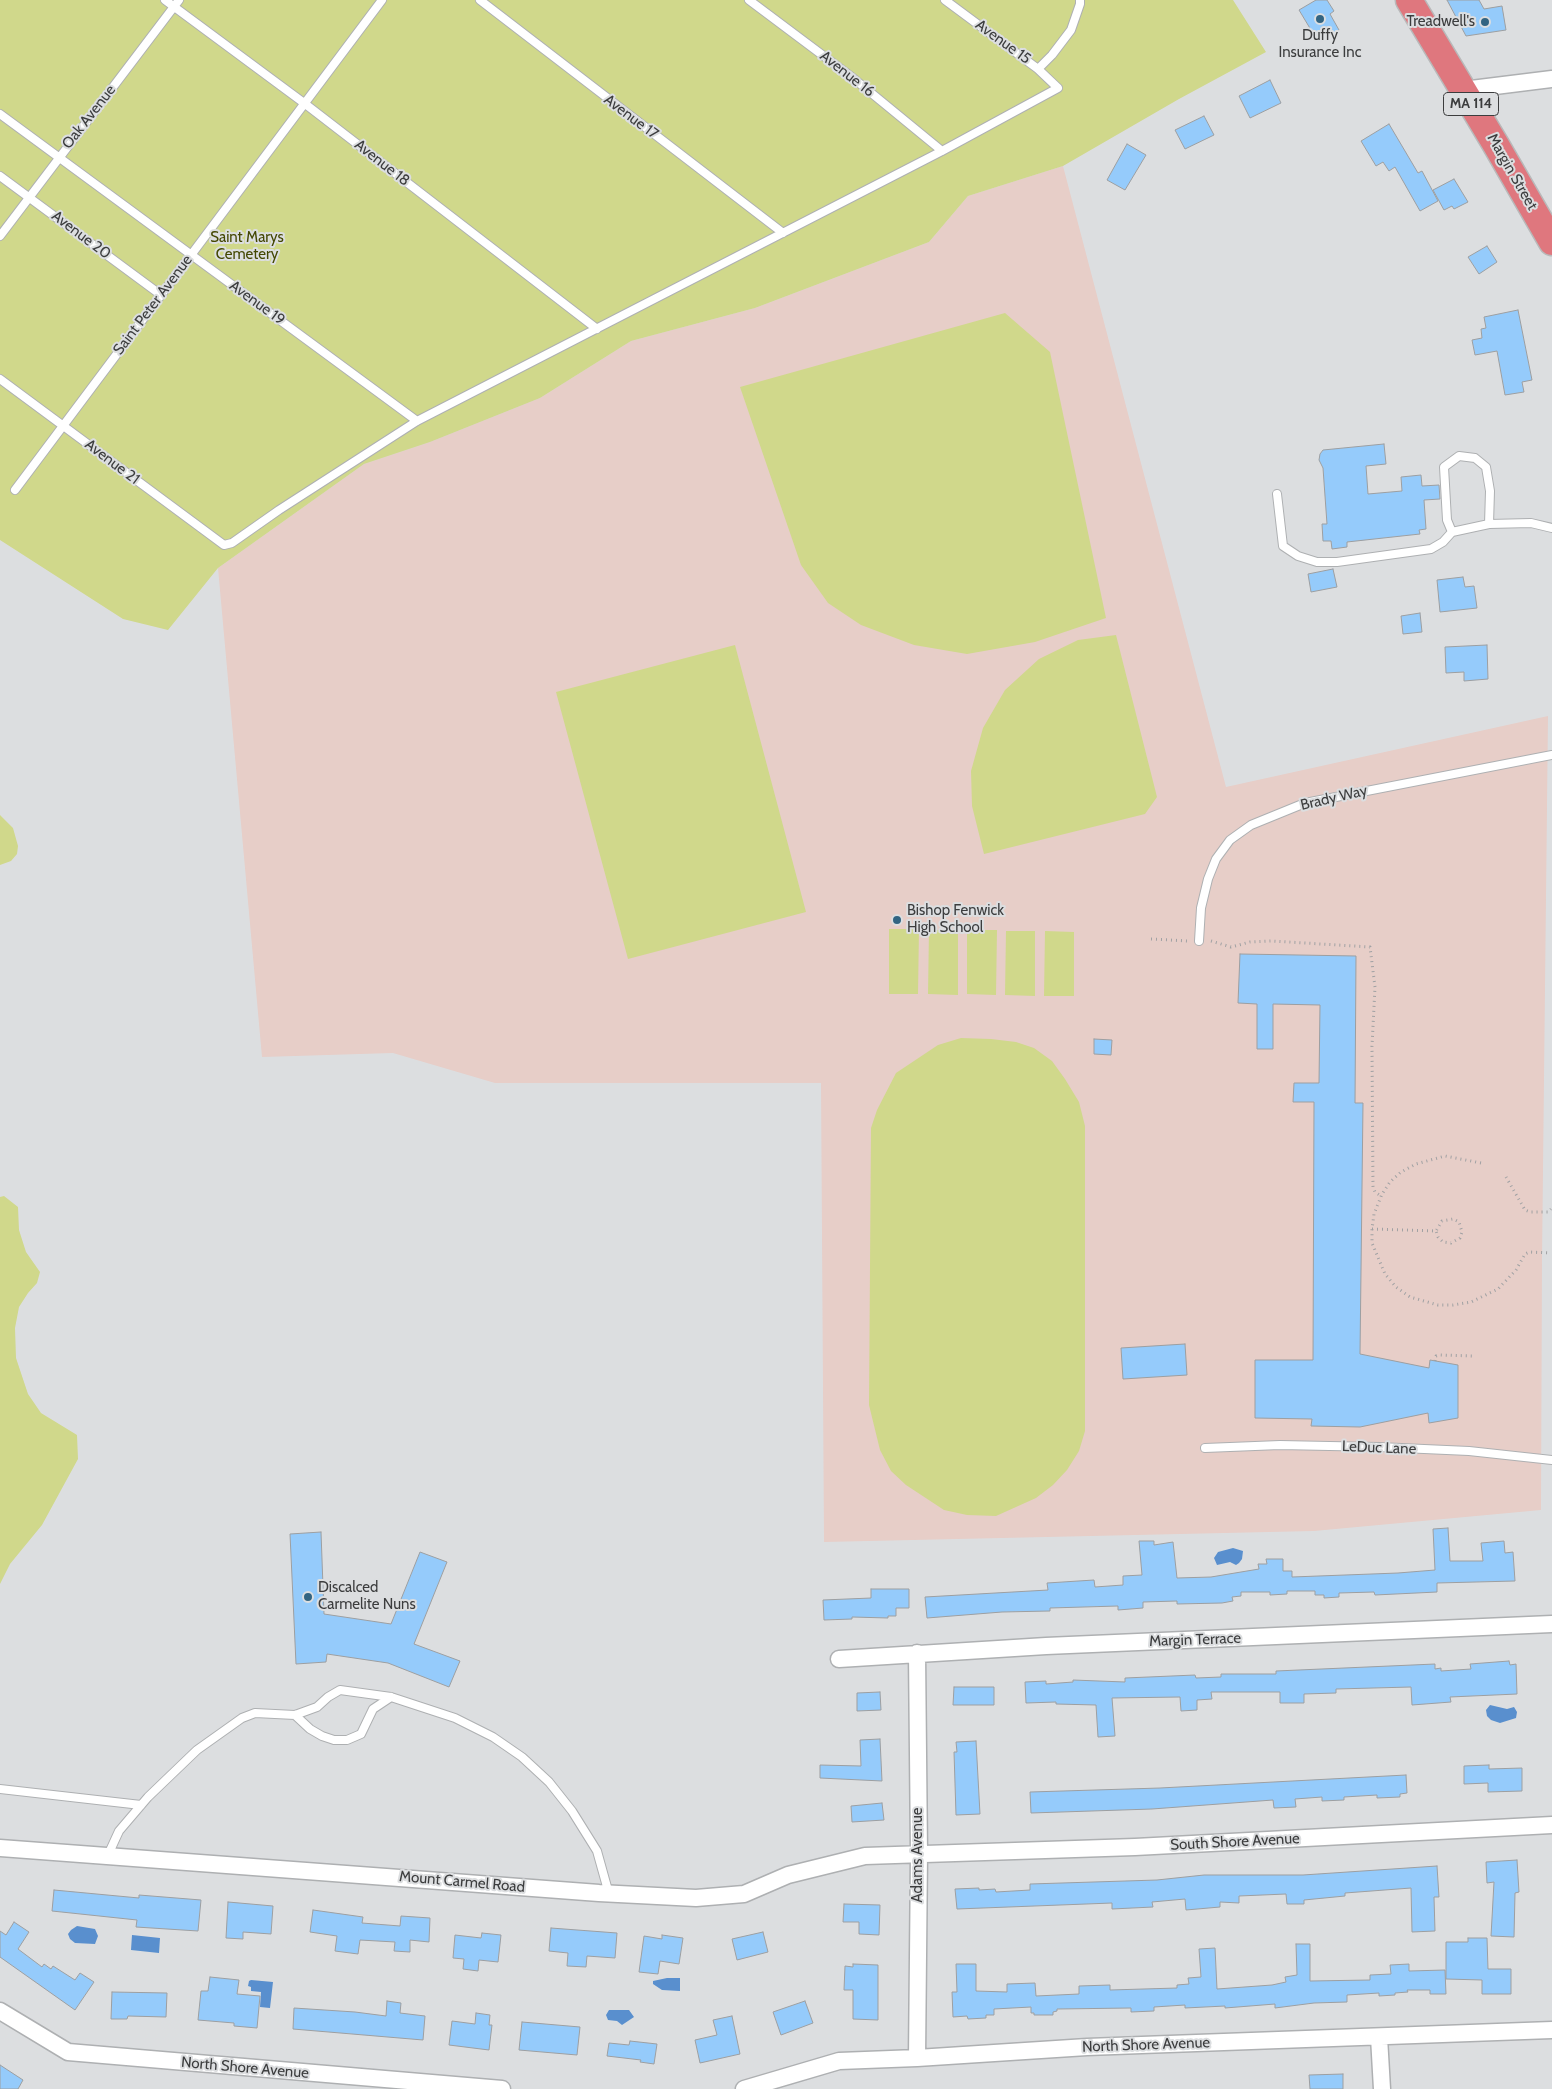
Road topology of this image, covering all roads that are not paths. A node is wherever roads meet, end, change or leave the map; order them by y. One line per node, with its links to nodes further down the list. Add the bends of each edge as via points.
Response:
1 (165, 0): 8 (lane, Avenue 18)
2 (382, 0): 12 (lane, Saint Peter Avenue)
3 (480, 0): 18 (lane, Avenue 17)
4 (749, 0): 14 (lane, Avenue 16, via 853,78)
5 (945, 0): 9 (lane, Avenue 15)
6 (1080, 0): 9 (lane, via 1071,30)
7 (1409, 0): 11 (highway, Margin Street / MA 114)
8 (177, 3): 12 (lane, Avenue 18); 15 (lane, Oak Avenue)
9 (1038, 68): 14 (lane, Avenue 15, via 1058,88)
10 (1552, 79): 11 (street)
11 (1463, 90): 20 (highway, Margin Street / MA 114)
12 (304, 103): 21 (lane, Saint Peter Avenue); 23 (lane, Avenue 18)
13 (0, 114): 15 (lane, Avenue 19)
14 (942, 151): 18 (lane)
15 (58, 157): 17 (lane, Oak Avenue); 21 (lane, Avenue 19)
16 (0, 176): 17 (lane, Avenue 20)
17 (30, 198): 19 (lane, Oak Avenue); 22 (lane, Avenue 20)
18 (783, 233): 23 (lane)
19 (0, 236)
20 (1552, 242)
21 (191, 255): 22 (lane, Saint Peter Avenue); 25 (lane, Avenue 19)
22 (161, 296): 26 (lane, Saint Peter Avenue)
23 (597, 329): 25 (lane)
24 (0, 379): 26 (lane, Avenue 21)
25 (417, 421): 26 (lane, Avenue 21, via 232,543 224,545)
26 (62, 425): 27 (lane, Saint Peter Avenue)
27 (15, 490)
28 (1277, 494): 31 (lane, via 1283,546 1298,556 1317,562 1431,549)
29 (1489, 524): 30 (lane, via 1530,522); 31 (lane); 31 (lane, via 1490,491 1486,467 1475,458 1459,456 1444,467 1447,520)
30 (1552, 528)
31 (1452, 532)
32 (1552, 755): 33 (lane, Brady Way, via 1305,803 1251,825 1230,840 1216,859 1201,908)
33 (1199, 941)
34 (1205, 1448): 35 (lane, LeDuc Lane, via 1280,1445 1379,1447 1469,1451)
35 (1552, 1460)
36 (1552, 1624): 37 (street, Margin Terrace)
37 (918, 1653): 38 (street, Margin Terrace); 45 (street, Adams Avenue)
38 (839, 1659)
39 (390, 1697): 40 (lane, via 340,1690 317,1707); 40 (lane, via 373,1709 361,1734 347,1740 322,1736); 47 (lane, via 455,1718 522,1756 549,1782 597,1850)
40 (295, 1715): 42 (lane, via 255,1713 242,1718 197,1750)
41 (0, 1789): 42 (lane)
42 (141, 1805): 46 (lane, via 120,1831)
43 (1552, 1825): 45 (street, South Shore Avenue, via 1135,1847)
44 (0, 1848): 46 (street, Mount Carmel Road)
45 (919, 1854): 47 (street, Mount Carmel Road, via 865,1856 788,1875 744,1894 696,1898); 51 (street, Adams Avenue)
46 (108, 1855): 47 (street, Mount Carmel Road)
47 (609, 1894)
48 (0, 2011): 52 (street, North Shore Avenue, via 68,2052)
49 (1552, 2030): 50 (street, North Shore Avenue)
50 (1379, 2037): 51 (street, North Shore Avenue, via 1087,2046); 54 (street)
51 (917, 2058): 53 (street, North Shore Avenue, via 839,2061)
52 (502, 2089)
53 (744, 2089)
54 (1382, 2089)

